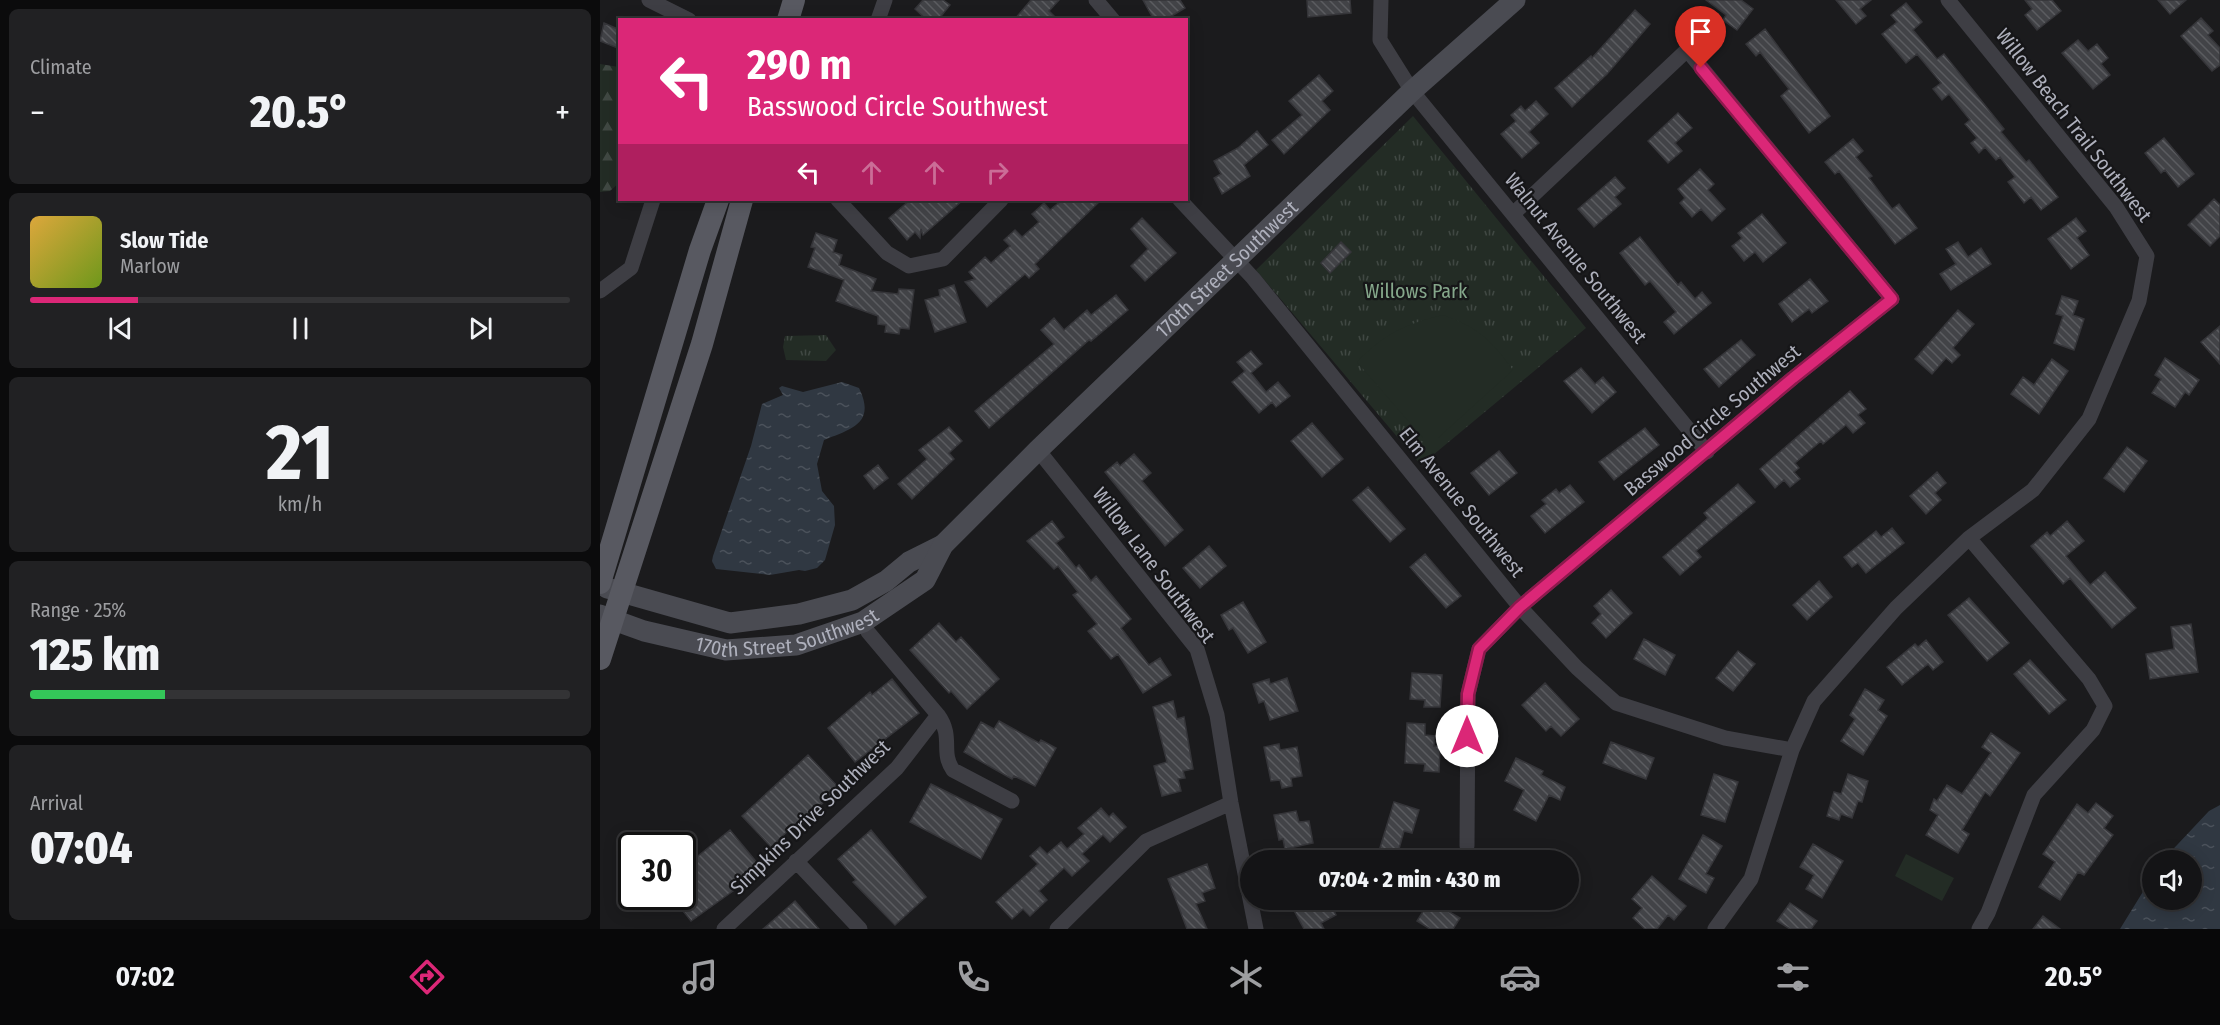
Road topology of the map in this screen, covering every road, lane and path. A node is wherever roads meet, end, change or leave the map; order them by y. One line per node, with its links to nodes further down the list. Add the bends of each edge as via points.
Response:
1 (649, 0): 8 (street)
2 (794, 0): 9 (main road)
3 (885, 0): 10 (street)
4 (1096, 0): 11 (street)
5 (1381, 0): 12 (street, Walnut Avenue Southwest, via 1380,40)
6 (1515, 0): 12 (street, 170th Street Southwest)
7 (1948, 0): 24 (street, Willow Beach Trail Southwest, via 2116,207 2147,256 2139,301 2089,419 2033,490)
8 (685, 18)
9 (789, 18)
10 (880, 18)
11 (1111, 18)
12 (1412, 91): 19 (street, Walnut Avenue Southwest); 20 (street, 170th Street Southwest)
13 (653, 201): 21 (street, via 631,268)
14 (718, 201): 26 (main road)
15 (742, 201): 27 (main road, via 702,344)
16 (839, 201): 17 (street, via 887,253 909,266 944,259)
17 (1000, 201)
18 (1181, 201): 20 (street, Elm Avenue Southwest)
19 (1513, 214): 23 (street, Walnut Avenue Southwest); 23 (street, Basswood Circle Southwest, via 1687,50 1892,299)
20 (1237, 261): 22 (street, 170th Street Southwest); 28 (street, Elm Avenue Southwest)
21 (600, 291)
22 (1038, 450): 25 (street, 170th Street Southwest); 35 (street, Willow Lane Southwest, via 1197,649 1217,715)
23 (1707, 452): 28 (street, Basswood Circle Southwest)
24 (1970, 538): 33 (street, Willow Beach Trail Southwest, via 1896,608 1814,701); 43 (street, via 2089,679 2105,706 2093,730 2034,795)
25 (944, 545): 27 (street, 170th Street Southwest, via 909,562 886,581 852,600 799,614 730,623); 30 (street, 170th Street Southwest, via 925,580)
26 (600, 585): 27 (street, 170th Street Southwest)
27 (623, 593): 29 (main road)
28 (1520, 607): 33 (street, Elm Avenue Southwest, via 1616,703 1725,738); 36 (street, Basswood Circle Southwest, via 1479,649 1468,694)
29 (607, 618): 30 (street, 170th Street Southwest, via 726,650 796,645); 31 (main road)
30 (863, 622): 32 (street)
31 (600, 659)
32 (938, 715): 34 (street, via 948,732 948,763 953,770); 37 (street, Simpkins Drive Southwest, via 897,768)
33 (1792, 750): 42 (street, Willow Beach Trail Southwest, via 1751,879)
34 (1012, 801)
35 (1231, 803): 40 (street, via 1146,841); 41 (street, Willow Lane Southwest)
36 (1467, 846)
37 (796, 861): 38 (street, Simpkins Drive Southwest); 39 (street)
38 (724, 929)
39 (860, 929)
40 (1057, 929)
41 (1256, 929)
42 (1715, 929)
43 (1979, 929)

